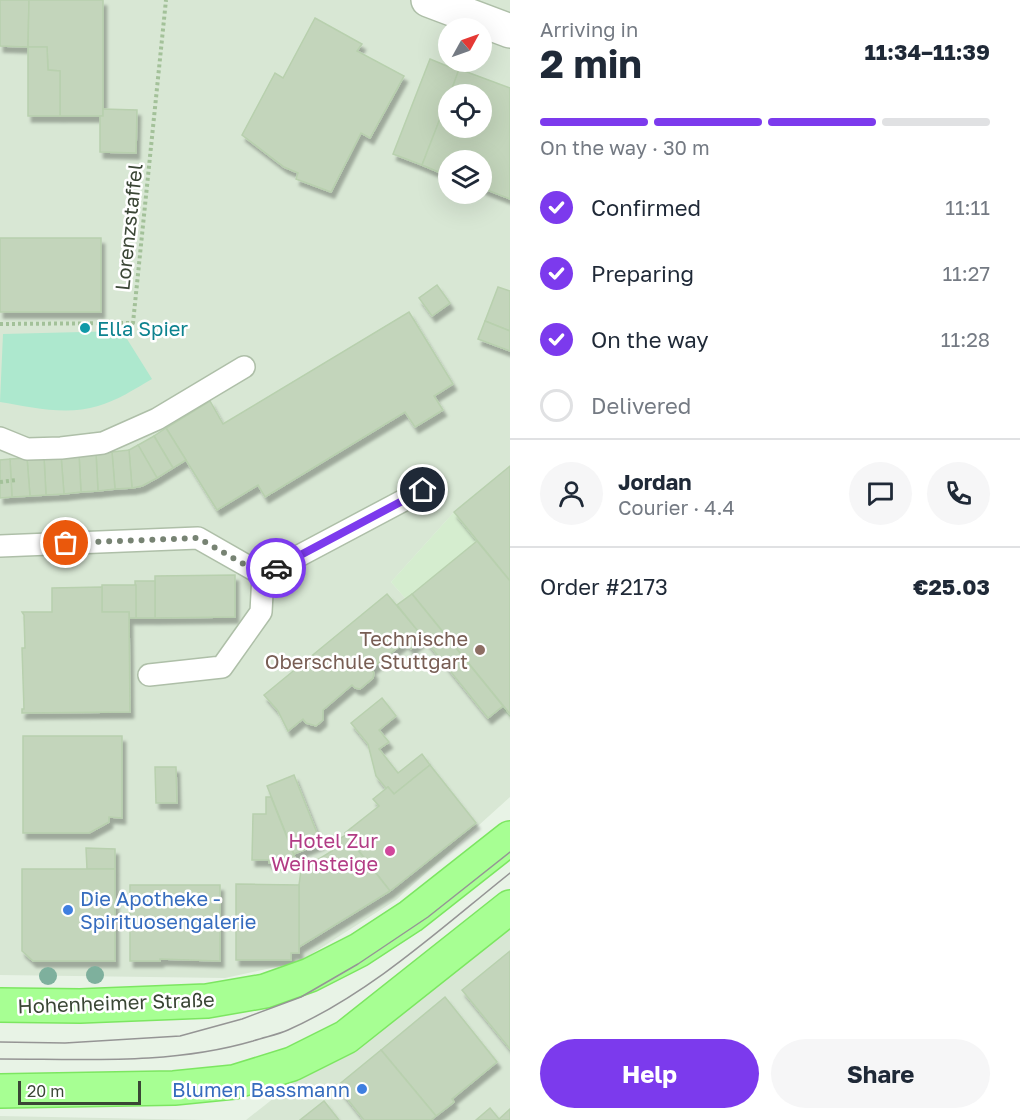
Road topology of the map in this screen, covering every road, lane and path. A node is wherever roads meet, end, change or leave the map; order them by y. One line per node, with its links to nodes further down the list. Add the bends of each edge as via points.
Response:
1 (166, 0): 4 (path, Lorenzstaffel, via 134,323)
2 (428, 0): 3 (street)
3 (510, 31)
4 (0, 324)
5 (244, 367): 6 (lane, via 157,419 103,443 27,449)
6 (0, 438)
7 (423, 490): 9 (lane)
8 (0, 546): 9 (lane, via 198,538)
9 (263, 575): 10 (lane, via 261,612 222,667)
10 (149, 675)
11 (510, 838): 13 (main road, Hohenheimer Straße, via 411,916 359,950 310,975 265,991 207,1001)
12 (510, 907): 14 (main road, via 346,1037 292,1064 234,1082 174,1088)
13 (0, 1005)
14 (0, 1091)

